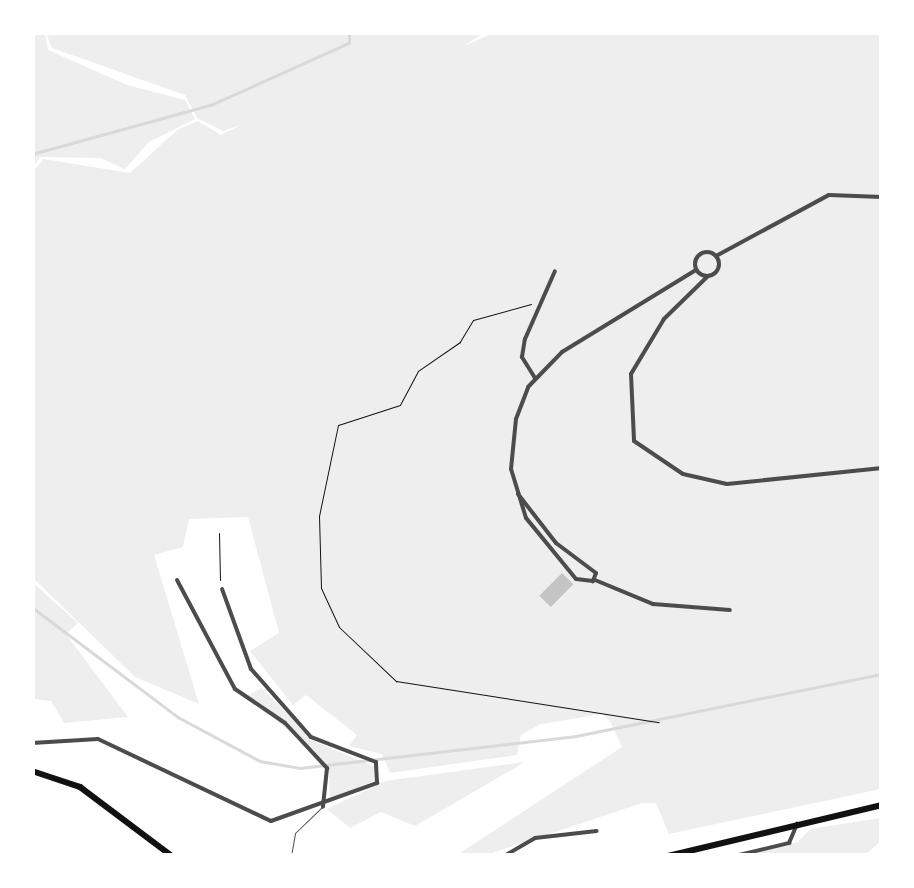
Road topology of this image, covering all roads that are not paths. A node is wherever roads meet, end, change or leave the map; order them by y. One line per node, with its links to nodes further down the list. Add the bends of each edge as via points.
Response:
1 (882, 197): 2 (street, via 828,196)
2 (716, 256): 3 (street, via 701,253); 5 (street)
3 (696, 270): 5 (street); 6 (street)
4 (556, 271): 6 (street, via 522,357)
5 (708, 276): 7 (street, via 664,319 631,374 634,441 683,474 727,484)
6 (536, 378): 8 (street, via 512,435)
7 (882, 468)
8 (518, 494): 9 (street); 9 (street, via 530,526 576,579)
9 (594, 579): 12 (street, via 652,604)
10 (178, 580): 16 (street, via 235,689 286,722 326,768)
11 (222, 588): 16 (street, via 241,652 282,706 327,746 381,768 378,783)
12 (730, 610)
13 (32, 742): 16 (street, via 98,740 271,821)
14 (32, 770): 19 (main road, via 80,787)
15 (882, 805): 17 (main road)
16 (322, 807): 20 (lane, via 295,832)
17 (797, 824): 22 (main road); 23 (street, via 788,843)
18 (597, 831): 21 (street, via 535,838)
19 (172, 856)
20 (291, 856)
21 (504, 856)
22 (668, 856)
23 (736, 856)

